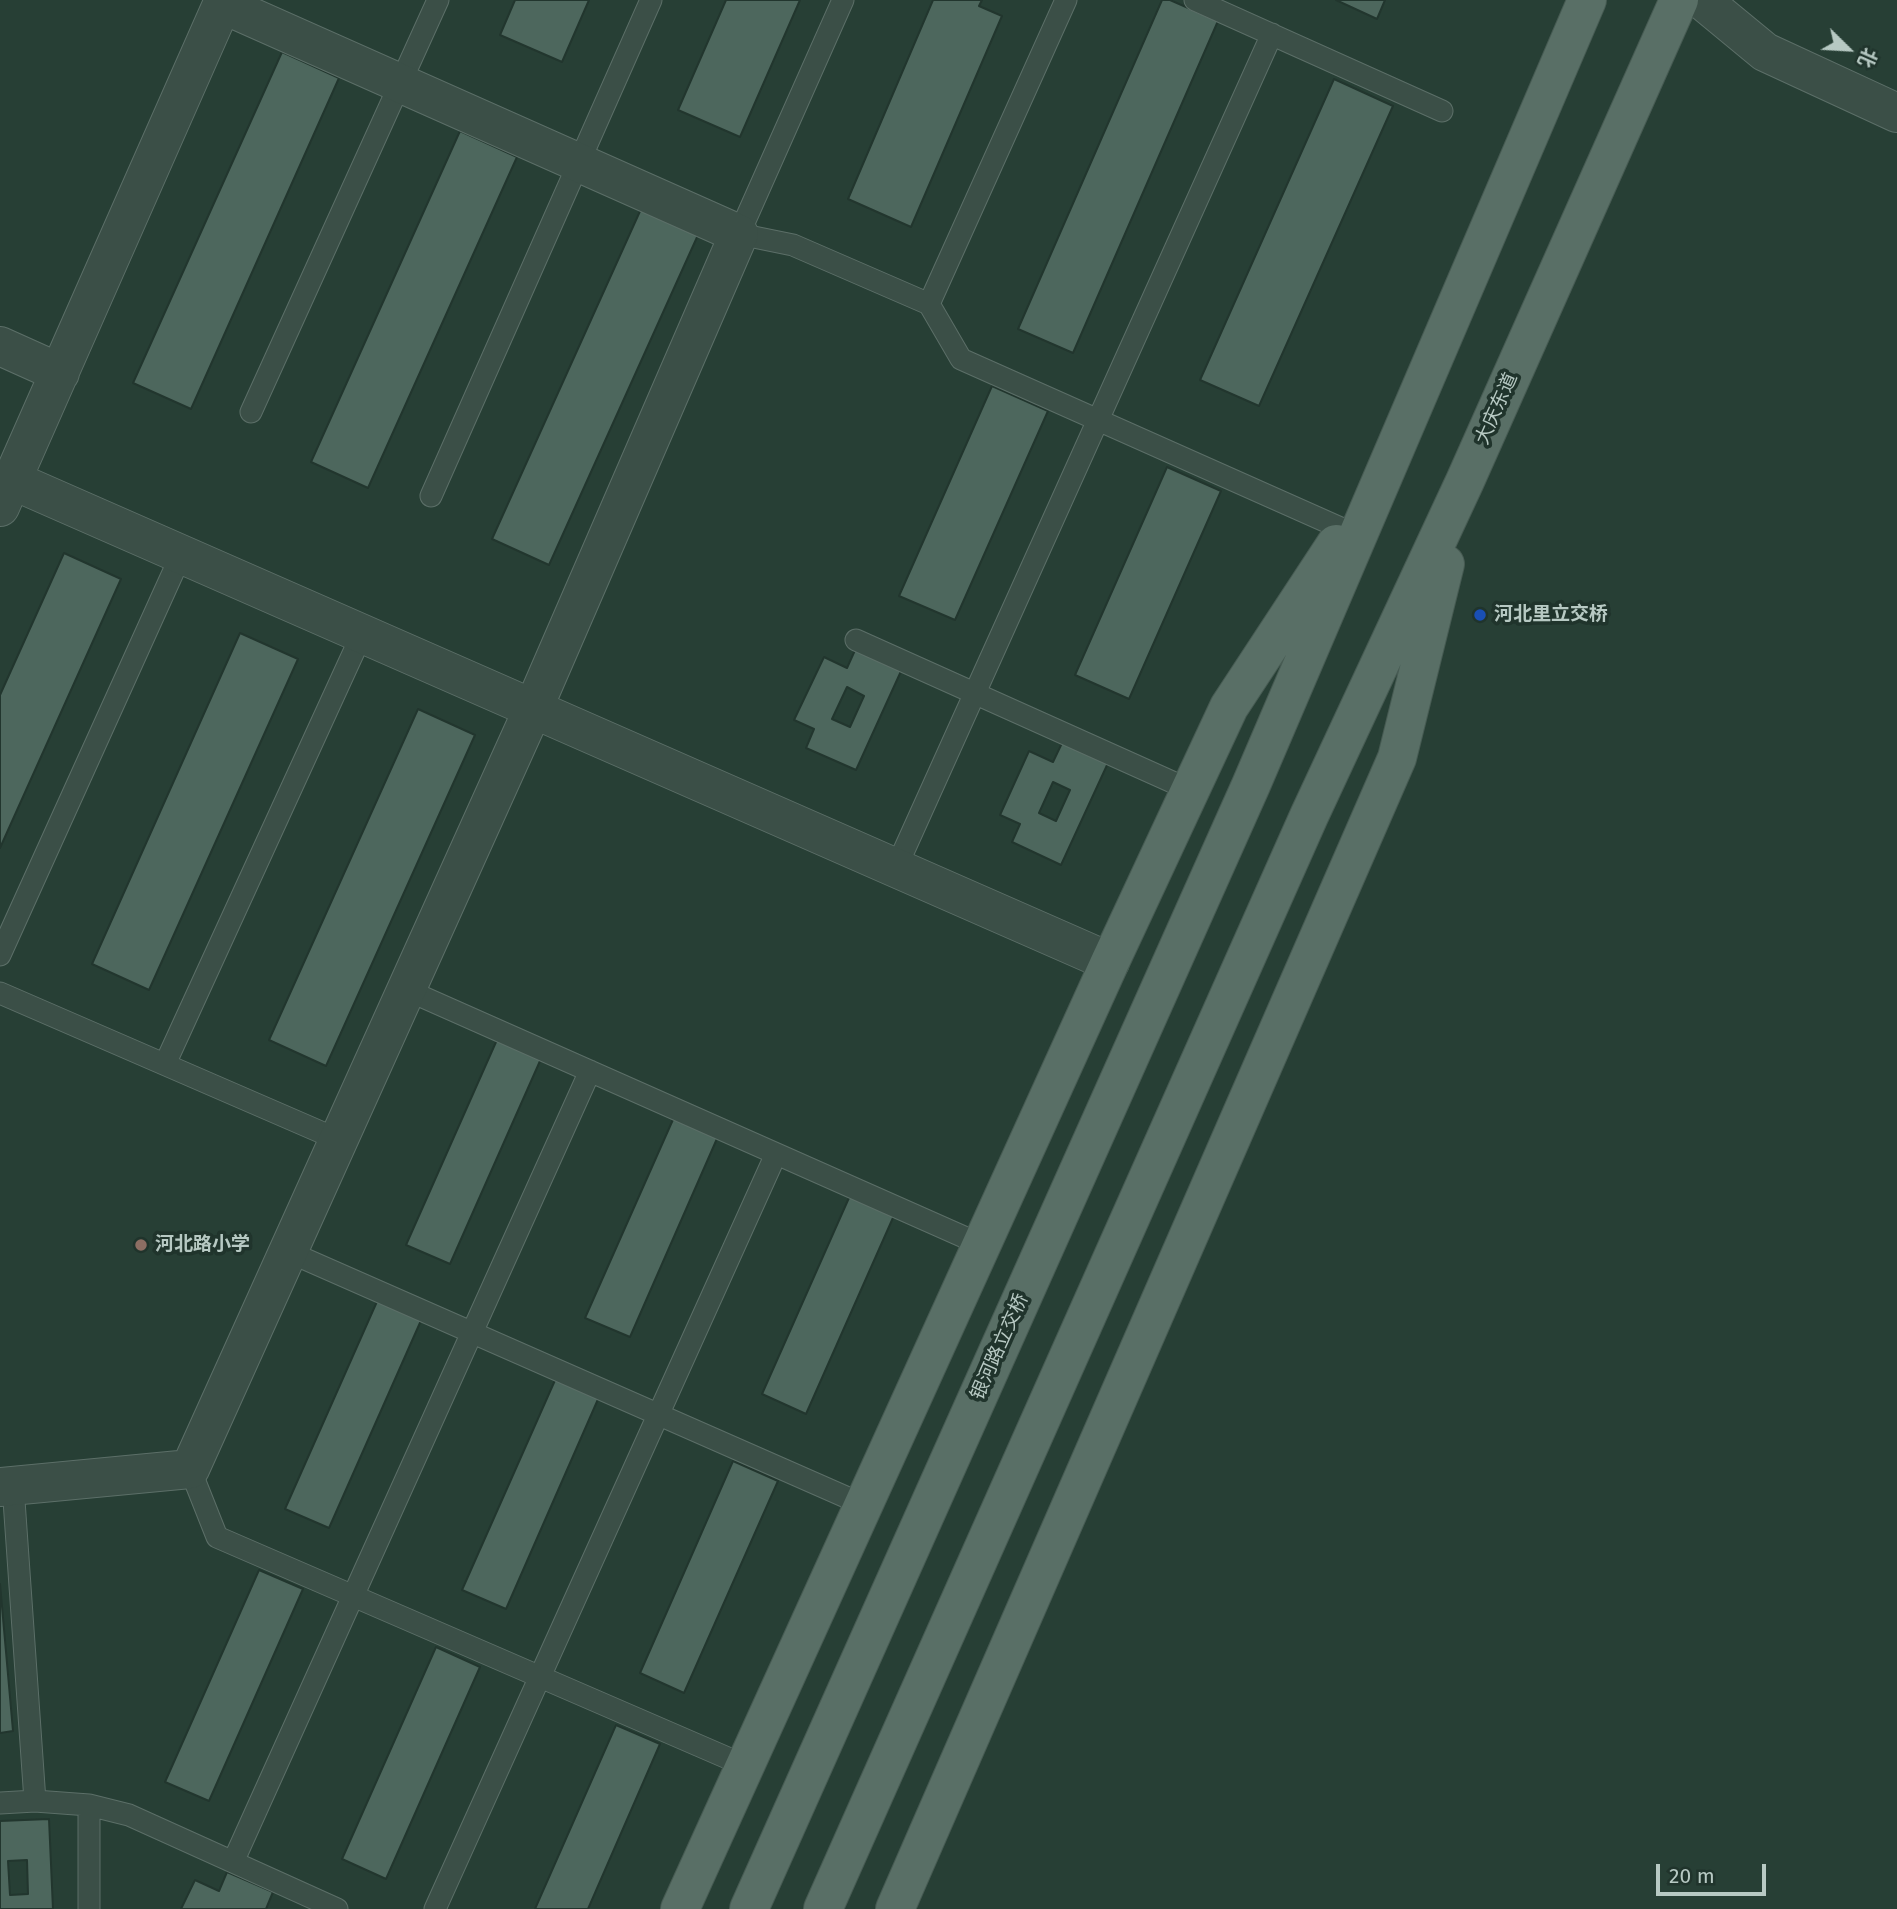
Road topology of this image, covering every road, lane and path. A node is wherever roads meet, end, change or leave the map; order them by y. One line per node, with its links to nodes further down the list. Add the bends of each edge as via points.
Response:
1 (438, 0): 11 (lane)
2 (651, 0): 14 (lane)
3 (843, 0): 15 (lane)
4 (1066, 0): 16 (lane)
5 (1195, 0): 10 (lane)
6 (1587, 0): 21 (main road)
7 (1679, 0): 22 (main road, 大庆东道)
8 (1702, 0): 13 (street, via 1765,52)
9 (223, 2): 11 (street); 18 (street)
10 (1272, 34): 12 (lane); 20 (lane)
11 (400, 83): 14 (street); 19 (lane)
12 (1442, 111)
13 (1897, 113)
14 (579, 162): 15 (street); 24 (lane)
15 (739, 234): 16 (lane, via 793,245); 30 (street)
16 (929, 304): 20 (lane, via 961,359)
17 (0, 346): 18 (street)
18 (60, 373): 23 (street)
19 (251, 412)
20 (1099, 421): 25 (lane); 29 (lane)
21 (1394, 454): 25 (main road); 59 (main road, 银河路立交桥)
22 (1465, 481): 60 (main road, 大庆东道, via 1309,816); 61 (main road, via 1397,758)
23 (6, 494): 26 (street)
24 (431, 496)
25 (1345, 530): 31 (main road, via 1229,707)
26 (181, 555): 27 (street); 33 (lane)
27 (362, 634): 30 (street); 37 (lane)
28 (856, 640): 29 (lane)
29 (976, 693): 31 (lane); 32 (lane)
30 (533, 709): 32 (street); 35 (street)
31 (1190, 790): 34 (main road)
32 (896, 868): 34 (street)
33 (0, 955)
34 (1110, 962): 41 (main road)
35 (407, 990): 38 (lane); 39 (street)
36 (0, 993): 37 (lane)
37 (165, 1064): 39 (lane)
38 (590, 1071): 40 (lane); 43 (lane)
39 (339, 1140): 42 (street)
40 (776, 1154): 41 (lane); 44 (lane)
41 (982, 1245): 47 (main road)
42 (289, 1252): 43 (lane); 45 (street)
43 (472, 1332): 44 (lane); 48 (lane)
44 (659, 1414): 47 (lane); 49 (lane)
45 (190, 1469): 46 (street); 48 (lane, via 217,1537)
46 (7, 1486): 51 (lane)
47 (864, 1505): 50 (main road)
48 (353, 1597): 49 (lane); 54 (lane)
49 (540, 1677): 50 (lane); 57 (lane)
50 (746, 1766): 58 (main road)
51 (34, 1801): 52 (lane); 53 (lane)
52 (0, 1803)
53 (89, 1805): 54 (lane, via 130,1815); 56 (lane)
54 (233, 1863): 55 (lane)
55 (323, 1906)
56 (89, 1909)
57 (435, 1909)
58 (680, 1909)
59 (749, 1909)
60 (823, 1909)
61 (895, 1909)

